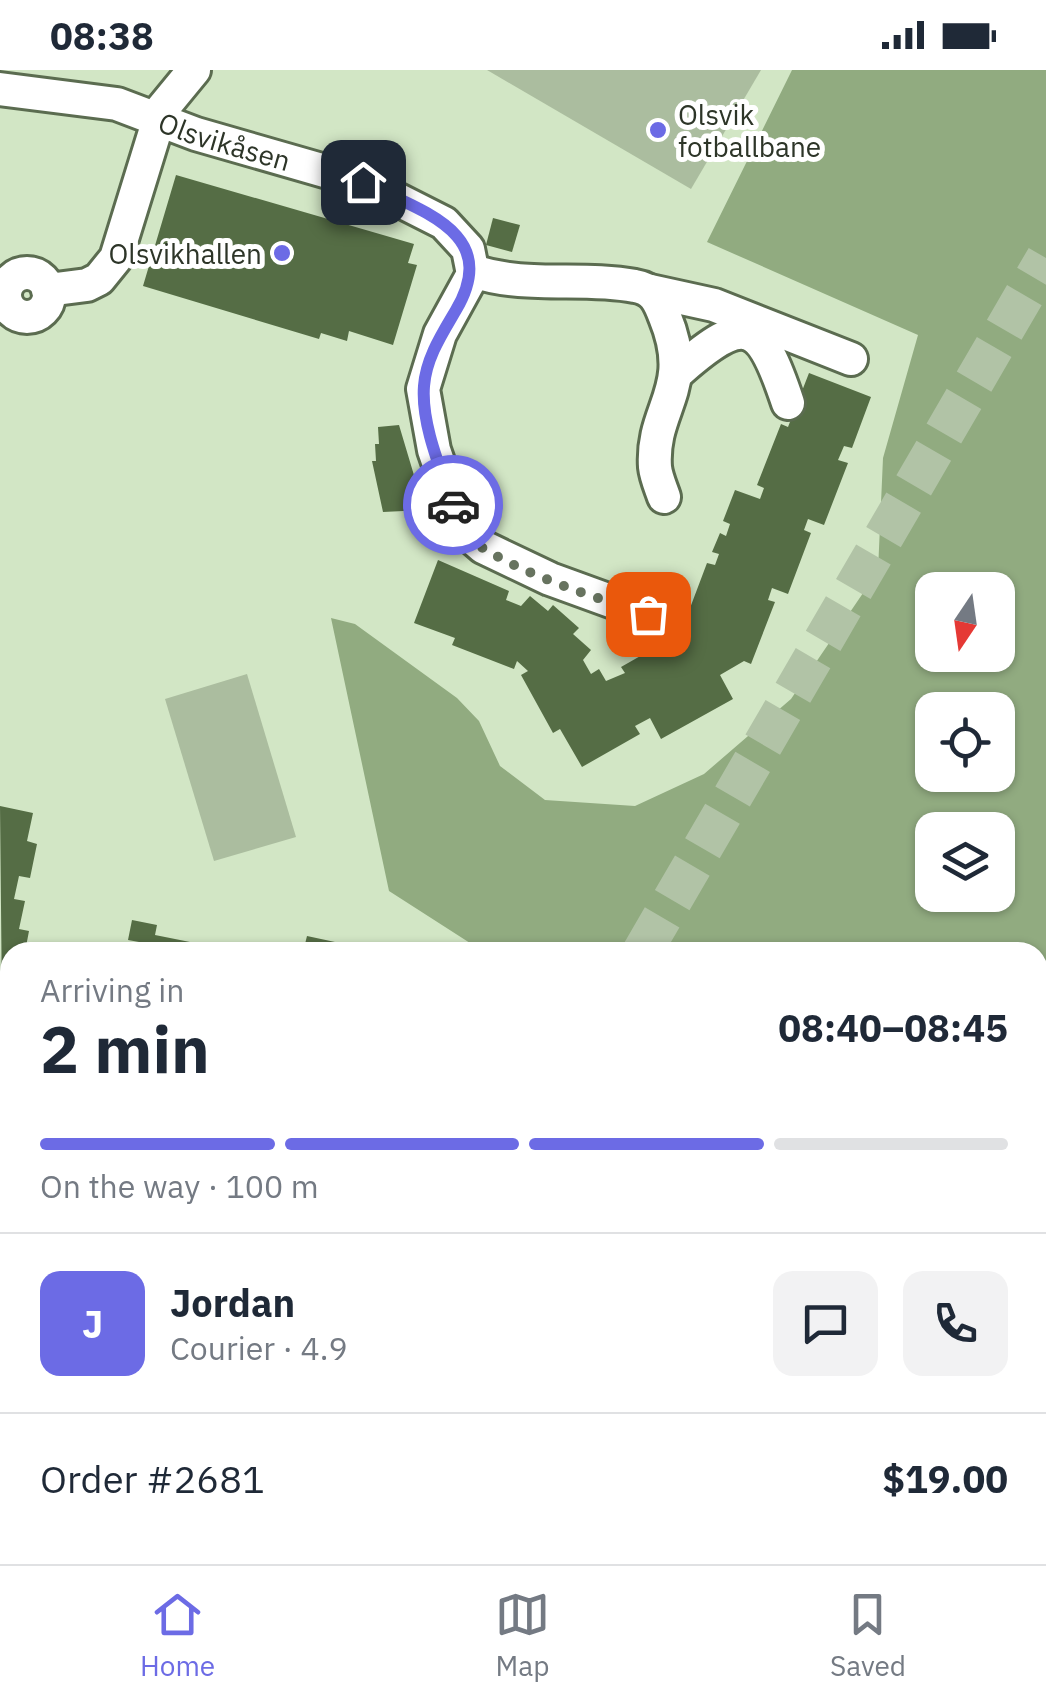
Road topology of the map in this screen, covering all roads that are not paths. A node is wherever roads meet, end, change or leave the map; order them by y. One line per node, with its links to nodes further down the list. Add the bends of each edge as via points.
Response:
1 (194, 70): 3 (street)
2 (0, 90): 3 (street, Olsvikåsen, via 117,104)
3 (159, 120): 4 (street, Olsvikåsen, via 363,182 444,223 468,249); 5 (street, via 116,258 88,285)
4 (473, 271): 6 (street); 11 (street, via 440,334 423,390 434,450 461,528 484,547 550,579)
5 (48, 290)
6 (650, 291): 7 (street, via 714,305); 9 (street, via 674,337)
7 (820, 347): 8 (street); 9 (street, via 785,394 769,347 740,332 713,340)
8 (851, 359)
9 (679, 370): 10 (street, via 657,448)
10 (664, 497)
11 (648, 614)

